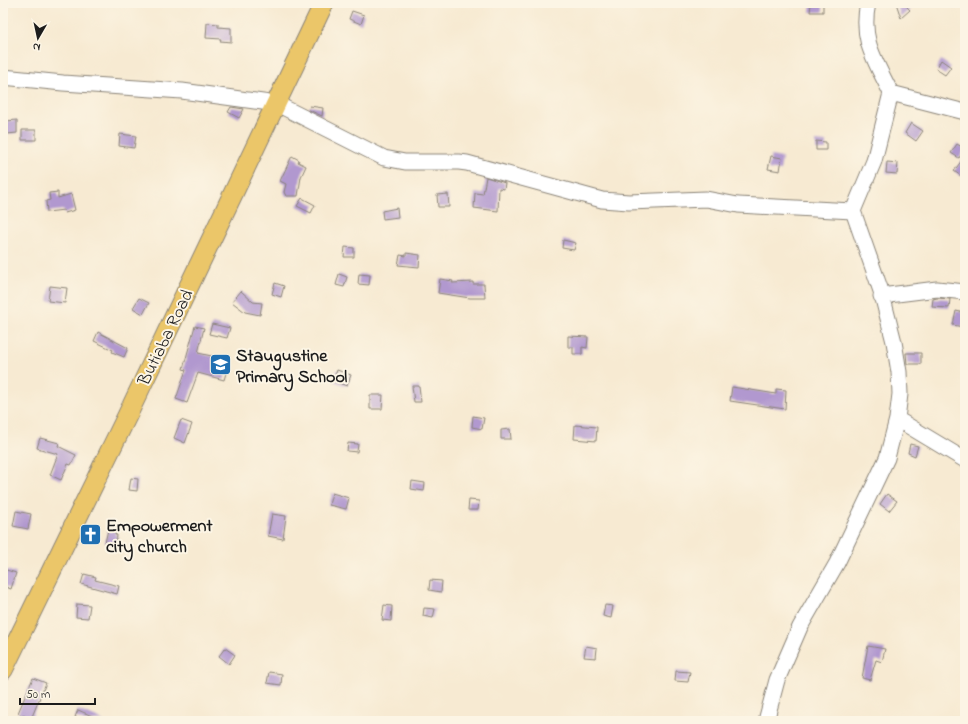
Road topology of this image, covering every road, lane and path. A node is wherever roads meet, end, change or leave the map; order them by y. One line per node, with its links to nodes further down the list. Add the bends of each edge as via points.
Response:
1 (324, 3): 5 (main road, Butiaba Road)
2 (868, 3): 4 (street, via 865,24 869,49)
3 (3, 77): 5 (street, via 182,91)
4 (891, 93): 6 (street); 7 (street, via 874,161)
5 (277, 104): 7 (street, via 384,158 405,162 466,163 602,200 706,200 738,205); 12 (main road, Butiaba Road)
6 (965, 112)
7 (853, 211): 9 (street)
8 (965, 292): 9 (street, via 937,289)
9 (881, 296): 10 (street, via 894,342 899,372)
10 (897, 419): 11 (street); 13 (street, via 887,458 837,563 800,627 777,680)
11 (965, 460)
12 (3, 670)
13 (766, 721)

